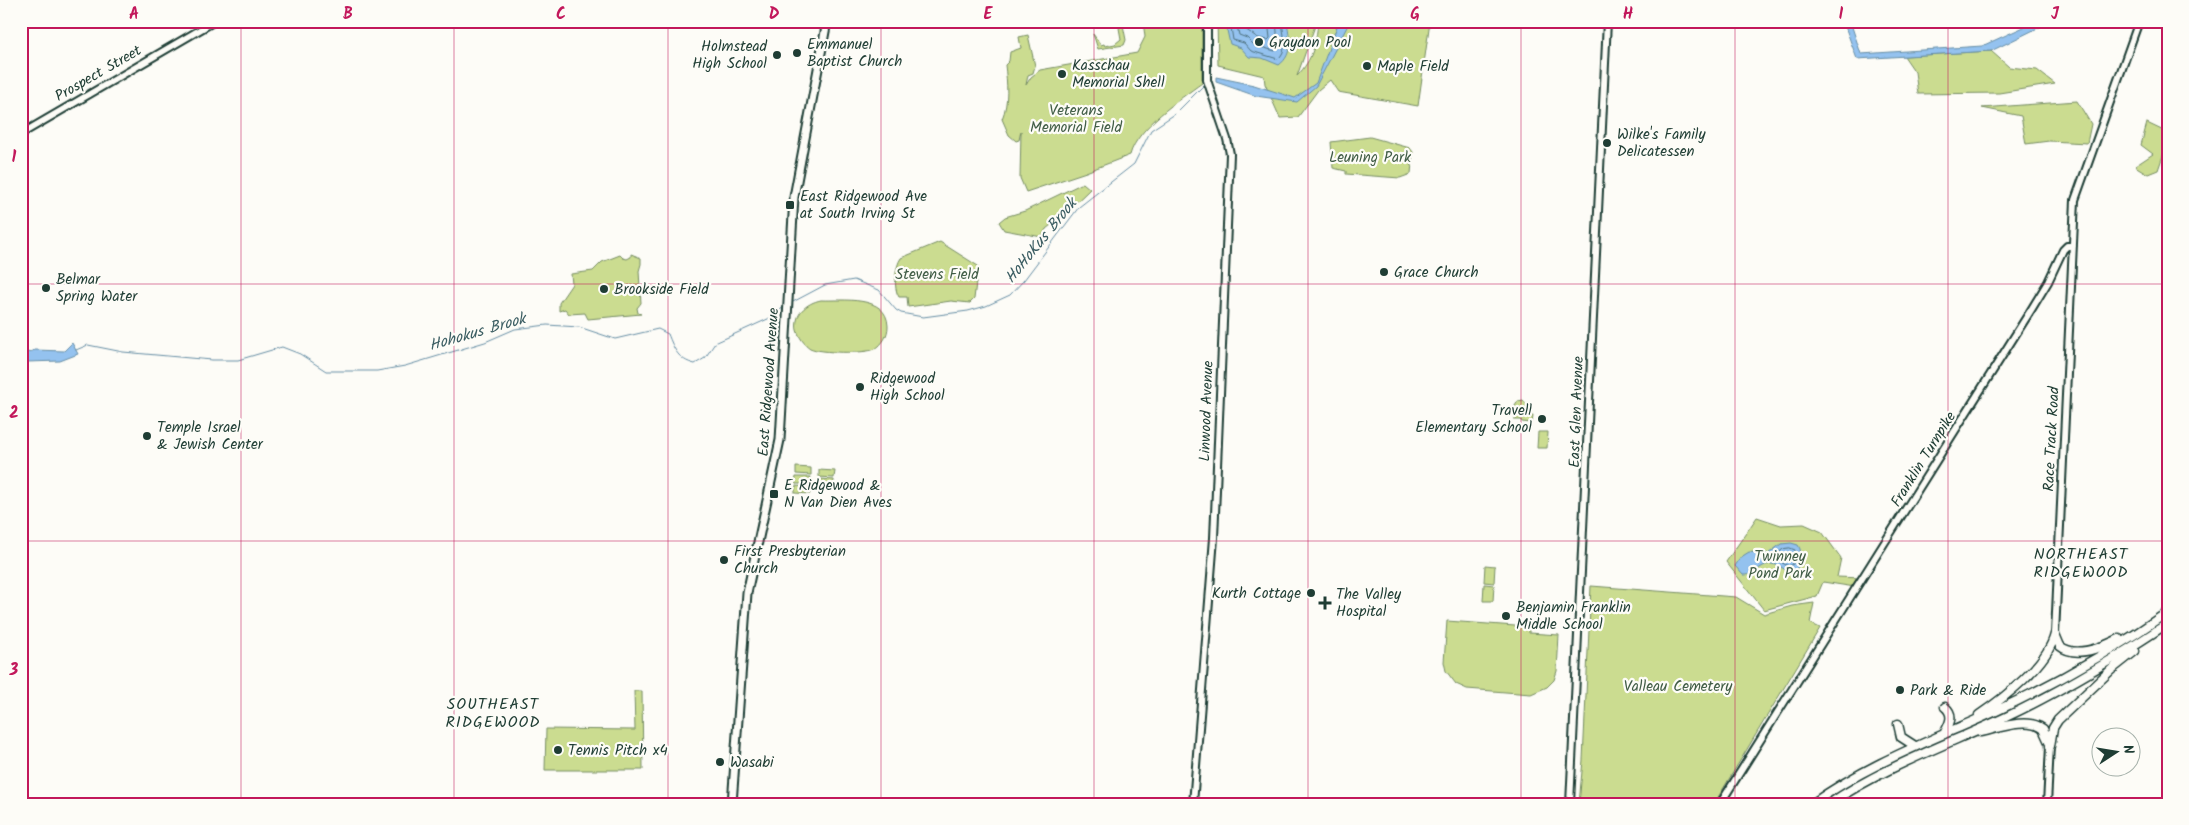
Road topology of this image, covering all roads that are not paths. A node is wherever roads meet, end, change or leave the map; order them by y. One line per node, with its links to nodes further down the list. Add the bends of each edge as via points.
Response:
1 (215, 21): 6 (street, Prospect Street)
2 (827, 21): 20 (main road, East Ridgewood Avenue, via 794,197 778,454 746,593)
3 (1207, 21): 21 (street, Linwood Avenue, via 1207,80 1230,154 1214,538)
4 (1607, 21): 22 (street, East Glen Avenue)
5 (2139, 21): 7 (street, via 2076,196)
6 (21, 134)
7 (2073, 246): 12 (street, Race Track Road); 23 (street, Franklin Turnpike, via 2062,250 2048,282 2026,318)
8 (2168, 612): 10 (highway)
9 (2168, 623): 17 (highway, via 2076,680)
10 (2146, 627): 12 (highway, via 2103,647 2080,651 2062,648); 15 (highway, via 2051,684)
11 (2168, 628): 19 (highway, via 2118,664 2061,718 2054,728)
12 (2055, 634): 15 (highway, via 2046,655 2009,692)
13 (1945, 707): 16 (highway, via 1951,718)
14 (1898, 724): 18 (highway, via 1901,737)
15 (1958, 728): 16 (highway)
16 (1944, 734): 18 (highway)
17 (1962, 736): 19 (highway, via 2034,724 2043,728); 25 (highway, via 1890,768)
18 (1915, 746): 24 (highway, via 1858,774)
19 (2050, 746): 26 (street)
20 (732, 804)
21 (1193, 804)
22 (1570, 804)
23 (1720, 804)
24 (1812, 804)
25 (1829, 804)
26 (2047, 804)

